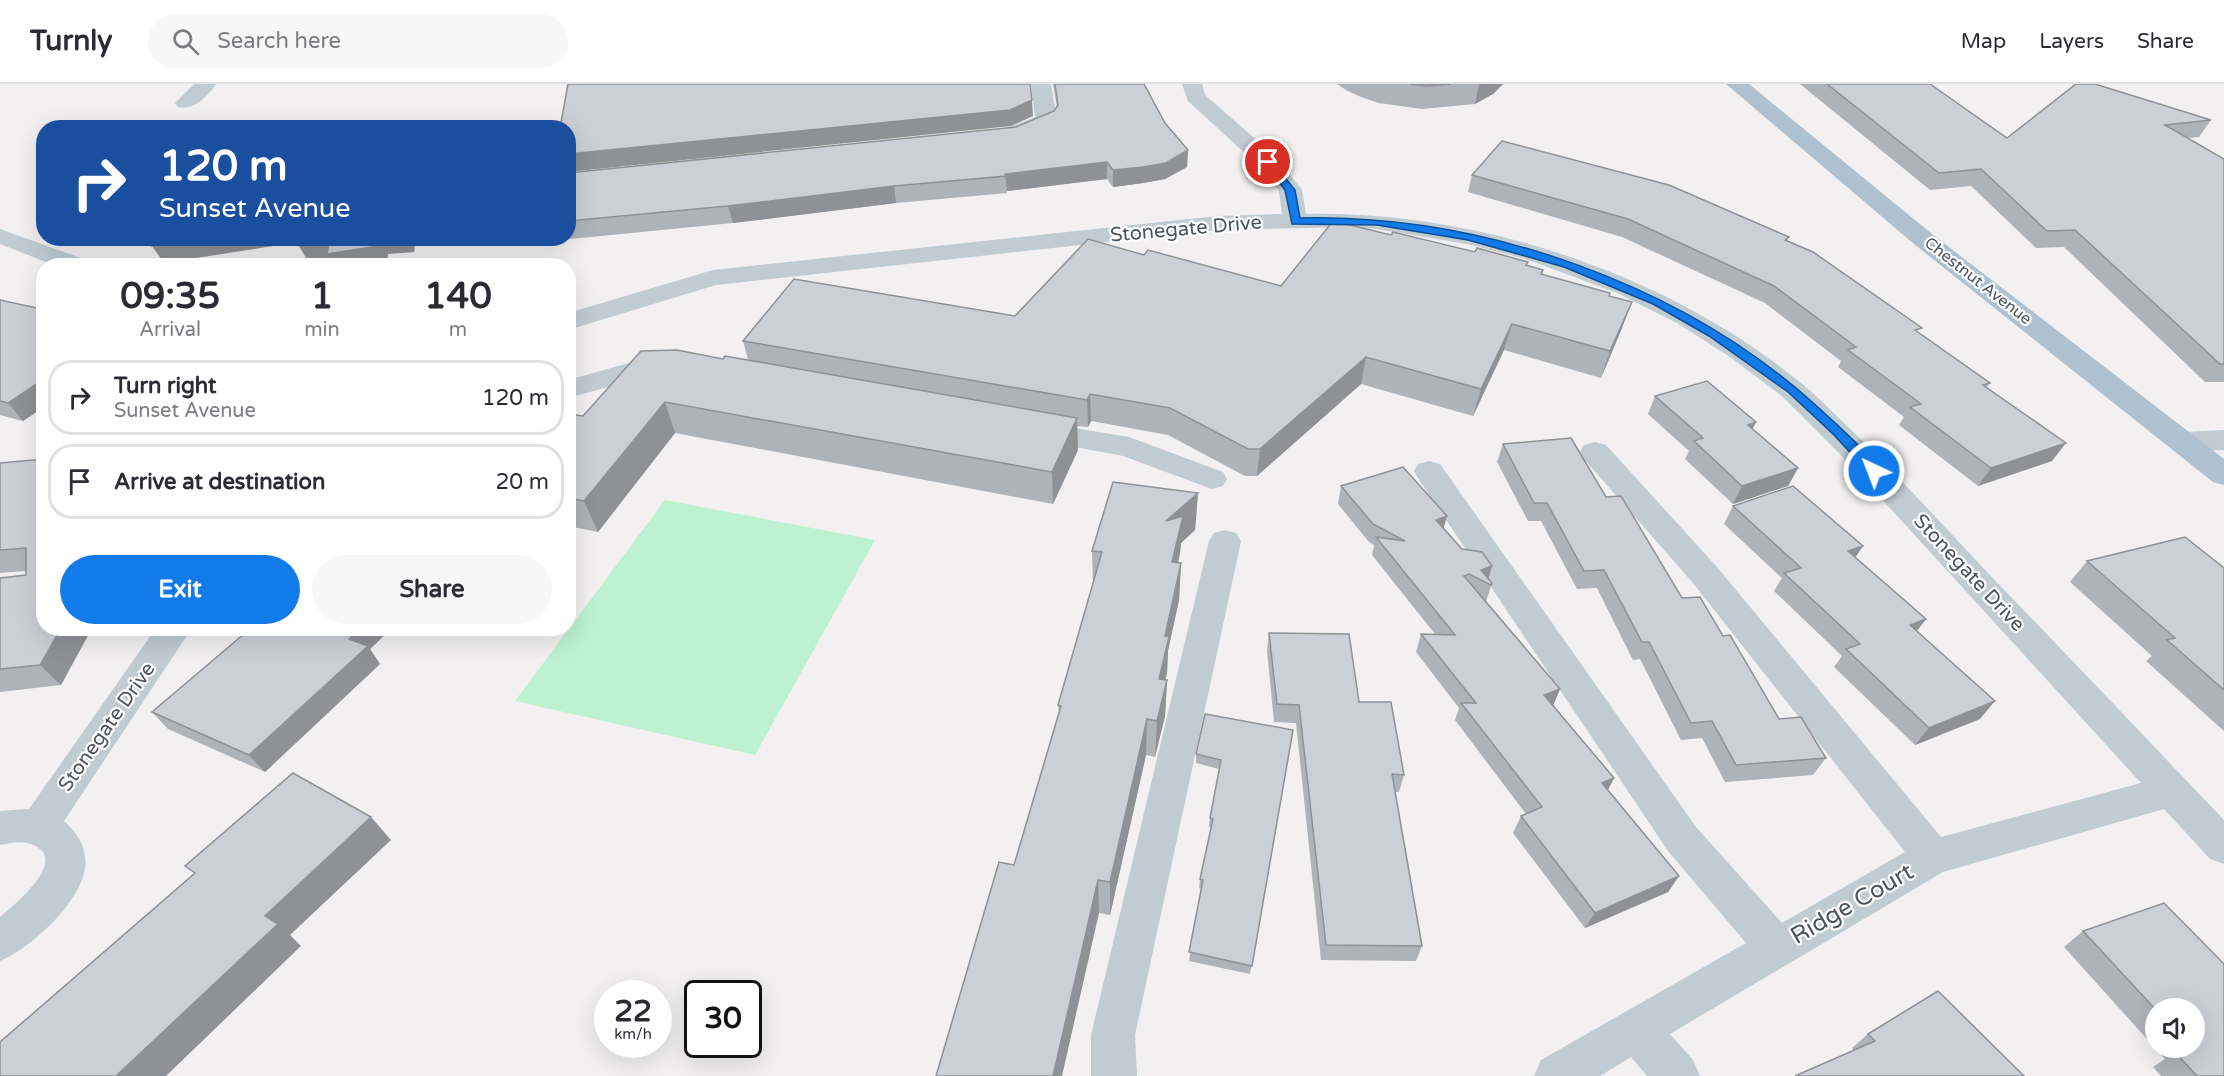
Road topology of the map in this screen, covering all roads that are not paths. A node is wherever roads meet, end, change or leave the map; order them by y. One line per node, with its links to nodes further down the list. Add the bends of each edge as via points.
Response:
1 (206, 84): 5 (street)
2 (1041, 84): 6 (street, via 1046,120 1017,134)
3 (1192, 84): 7 (street, via 1195,97 1268,162 1290,190)
4 (1736, 84): 17 (main road, Chestnut Avenue, via 1923,238)
5 (185, 102)
6 (982, 137)
7 (1295, 221): 9 (street, Stonegate Drive, via 1217,223); 24 (street, Stonegate Drive, via 1377,222 1501,244 1607,280 1713,333 1792,390 1838,432)
8 (0, 236): 11 (street)
9 (1080, 238): 10 (street); 12 (street, Stonegate Drive, via 713,278)
10 (1134, 257)
11 (59, 258)
12 (576, 320)
13 (687, 370): 14 (street, via 629,372)
14 (576, 387)
15 (1001, 424): 21 (street, via 1129,447)
16 (2224, 440): 17 (street)
17 (2183, 442): 20 (main road, Chestnut Avenue)
18 (1595, 452): 28 (street, via 1705,575)
19 (1429, 471): 30 (street, via 1682,839)
20 (2224, 475)
21 (1212, 479)
22 (1225, 541): 32 (street, via 1113,1035)
23 (170, 636): 25 (street, Stonegate Drive)
24 (2172, 791): 27 (street, Stonegate Drive); 28 (street, Ridge Court)
25 (39, 826): 26 (street); 29 (street, via 58,837 66,856 60,881 41,909)
26 (0, 828)
27 (2224, 847)
28 (1933, 857): 30 (street, Ridge Court)
29 (0, 941)
30 (1777, 948): 31 (street, Ridge Court)
31 (1636, 1029): 33 (street, Ridge Court); 34 (street)
32 (1114, 1076)
33 (1557, 1076)
34 (1677, 1076)

